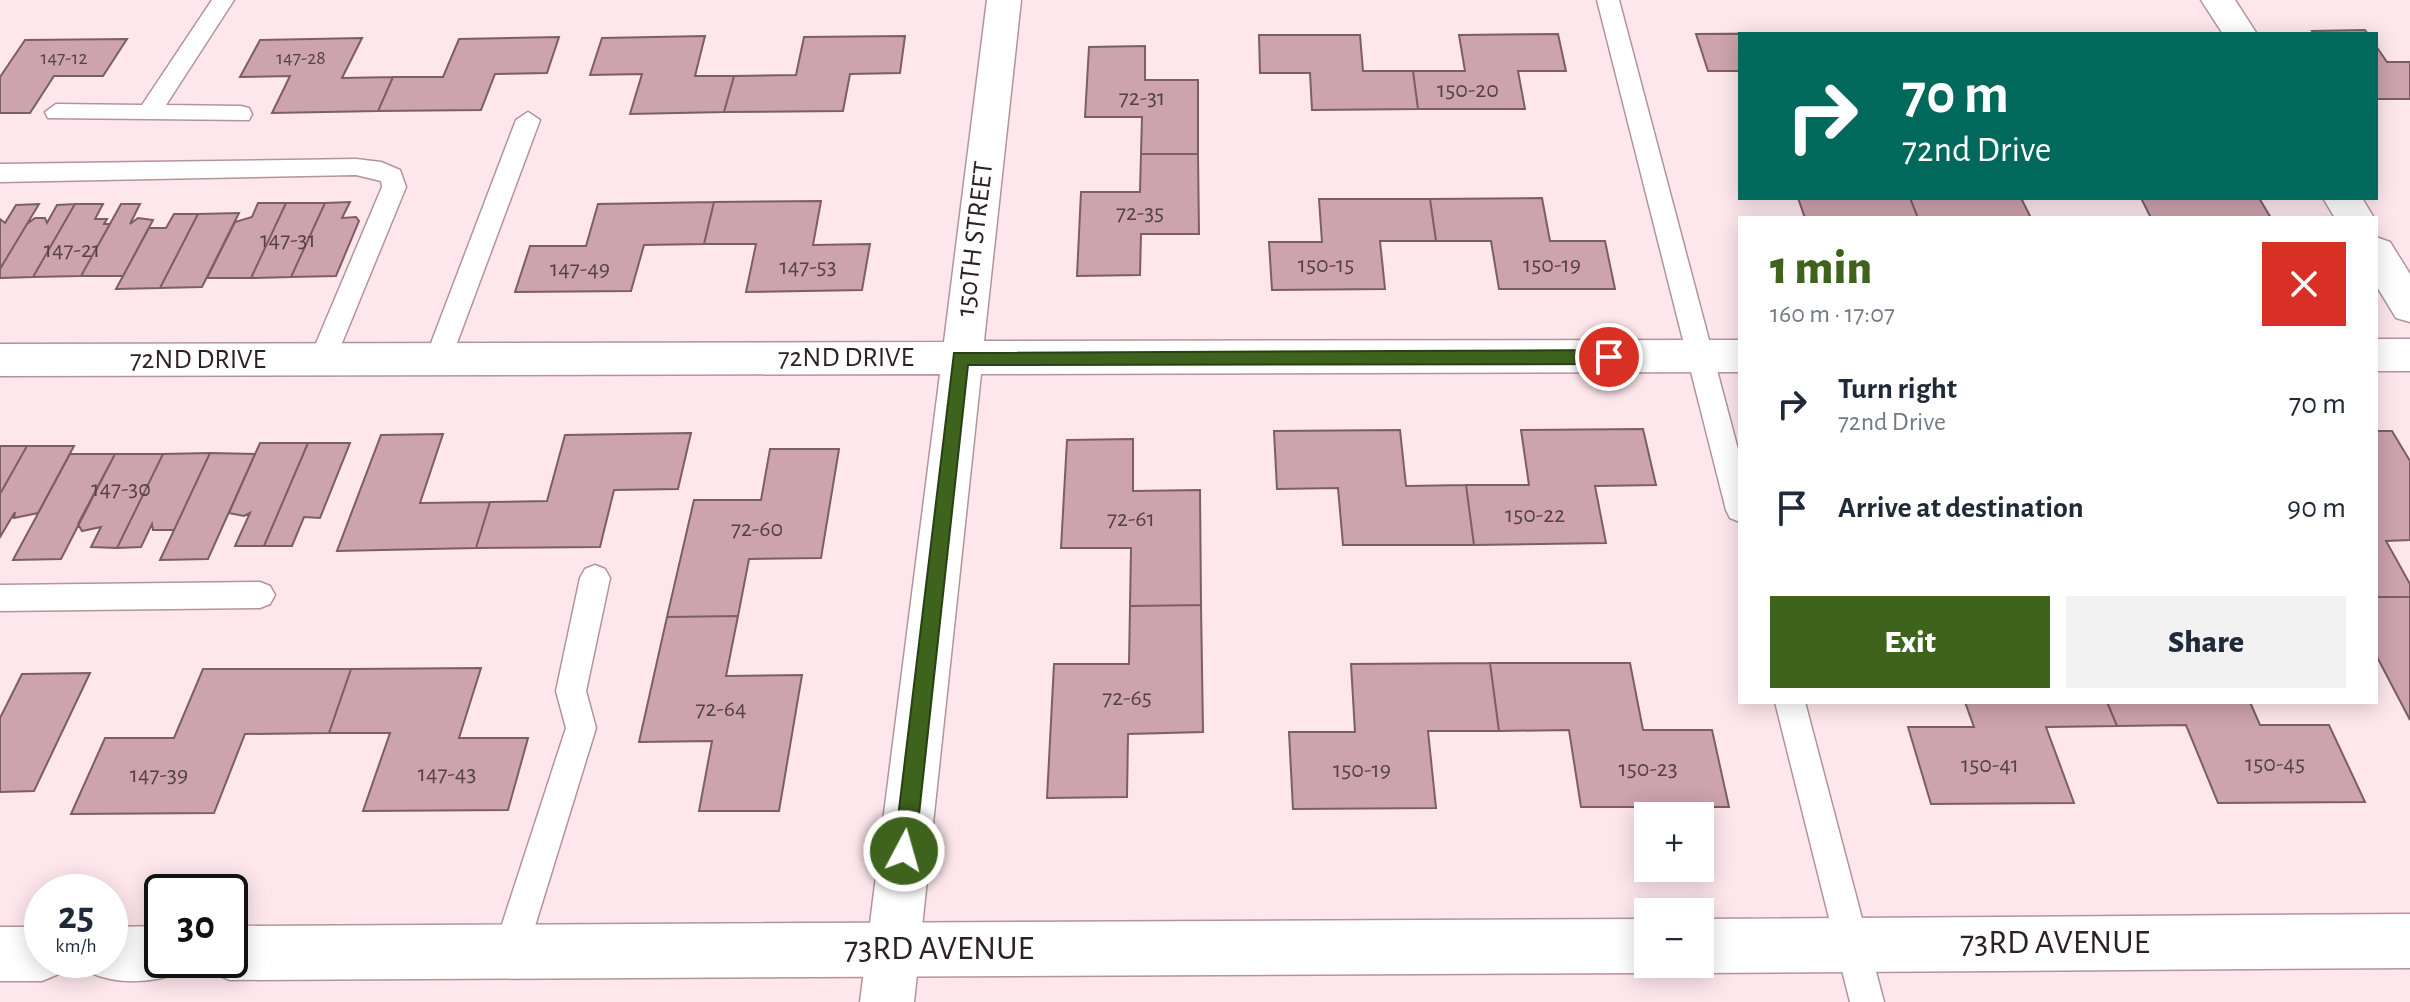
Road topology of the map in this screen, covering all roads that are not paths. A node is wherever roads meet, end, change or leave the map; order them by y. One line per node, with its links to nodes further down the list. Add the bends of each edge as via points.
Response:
1 (223, 0): 7 (lane)
2 (1004, 0): 17 (street, 150TH STREET)
3 (1608, 0): 16 (lane)
4 (2218, 0): 5 (street)
5 (2239, 32)
6 (56, 112): 7 (lane)
7 (149, 113): 8 (lane)
8 (241, 114)
9 (528, 120): 18 (lane)
10 (0, 173): 20 (lane, via 356,167 392,176 394,187)
11 (2378, 255): 12 (street)
12 (2410, 307)
13 (2378, 355): 14 (street)
14 (2410, 355)
15 (1738, 356): 16 (street, 72ND DRIVE)
16 (1700, 357): 17 (street, 72ND DRIVE); 21 (lane)
17 (960, 358): 18 (street, 72ND DRIVE); 30 (street, 150TH STREET)
18 (438, 359): 20 (street, 72ND DRIVE)
19 (0, 360): 20 (street, 72ND DRIVE)
20 (322, 360)
21 (1738, 502)
22 (595, 578): 31 (lane, via 571,691 581,728)
23 (260, 595): 24 (lane)
24 (0, 598)
25 (1791, 704): 27 (lane)
26 (2410, 941): 27 (street, 73RD AVENUE)
27 (1852, 945): 29 (street, 73RD AVENUE); 36 (lane)
28 (1634, 946): 30 (street, 73RD AVENUE)
29 (1714, 946)
30 (893, 950): 31 (street, 73RD AVENUE); 35 (street, 150TH STREET)
31 (510, 952): 32 (street, 73RD AVENUE)
32 (248, 953)
33 (0, 954): 34 (street)
34 (24, 954)
35 (887, 1002)
36 (1867, 1002)

